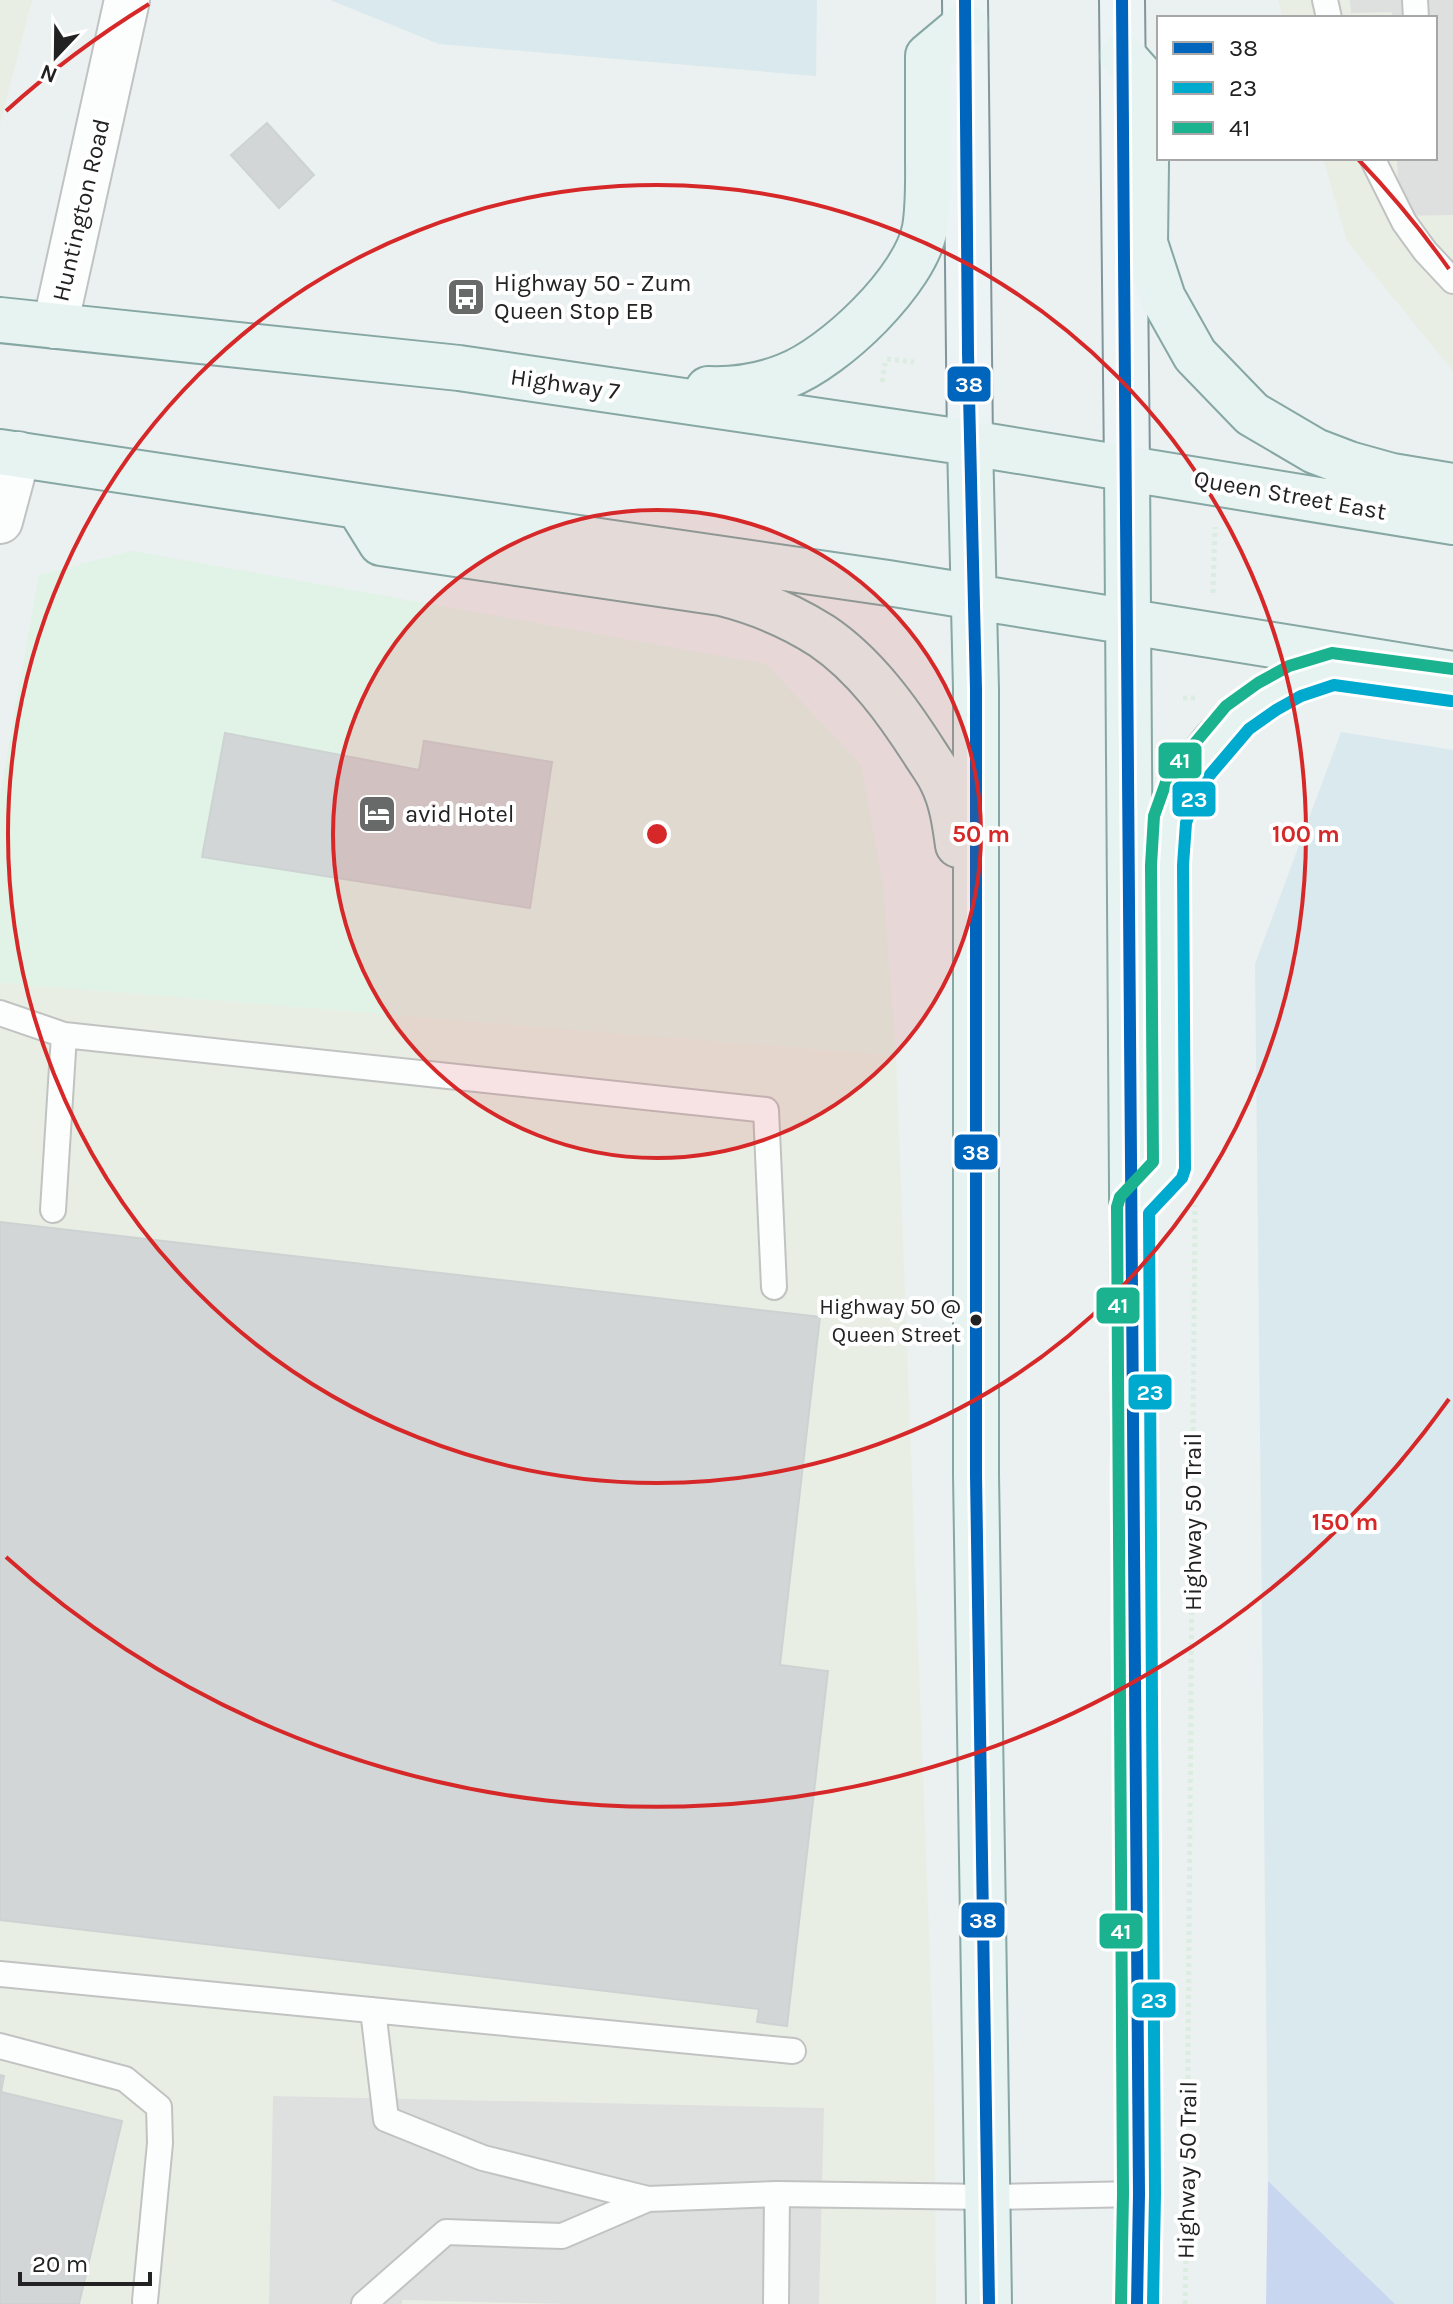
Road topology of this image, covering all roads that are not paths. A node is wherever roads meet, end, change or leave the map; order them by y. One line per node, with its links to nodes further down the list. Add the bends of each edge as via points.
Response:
1 (127, 0): 8 (street, Huntington Road)
2 (1122, 0): 4 (main road)
3 (965, 12): 9 (main road, via 928,56 925,232 896,288 823,355 789,375 729,389 478,357); 10 (main road)
4 (1123, 56): 12 (main road); 13 (main road, via 1147,83 1145,243 1163,298 1195,355 1252,414 1315,451 1392,476)
5 (1373, 160): 6 (lane, via 1404,222)
6 (1453, 281)
7 (0, 320): 8 (main road, Highway 7)
8 (55, 326): 9 (main road, Highway 7)
9 (459, 368): 10 (main road, Highway 7)
10 (970, 443): 12 (main road, Highway 7); 17 (main road)
11 (9, 453): 14 (main road); 15 (street)
12 (1127, 468): 16 (main road, Queen Street East); 18 (main road)
13 (1453, 486)
14 (358, 506): 17 (main road); 23 (main road, via 381,543 747,599 823,637 857,667 912,734 942,780 954,815 959,853 961,1138)
15 (0, 521)
16 (1453, 522)
17 (974, 597): 18 (main road); 23 (main road)
18 (1129, 621): 19 (main road); 24 (main road)
19 (1453, 674)
20 (1453, 685): 24 (main road, via 1333,669 1295,681 1238,717 1183,782 1170,820 1167,865 1169,1168)
21 (0, 1013): 22 (lane)
22 (64, 1035): 25 (lane); 26 (lane, via 766,1110)
23 (975, 1156): 33 (main road)
24 (1133, 1207): 32 (main road)
25 (53, 1210)
26 (774, 1287)
27 (0, 1974): 28 (lane)
28 (373, 2010): 30 (lane); 34 (lane, via 386,2119 483,2158)
29 (0, 2046): 35 (lane, via 125,2079 159,2107)
30 (793, 2051)
31 (777, 2194): 33 (lane); 34 (lane); 37 (lane)
32 (1139, 2194): 33 (lane); 39 (main road)
33 (988, 2197): 38 (main road)
34 (648, 2199): 36 (lane, via 562,2236 446,2232)
35 (145, 2301)
36 (364, 2304)
37 (776, 2304)
38 (989, 2304)
39 (1137, 2304)

